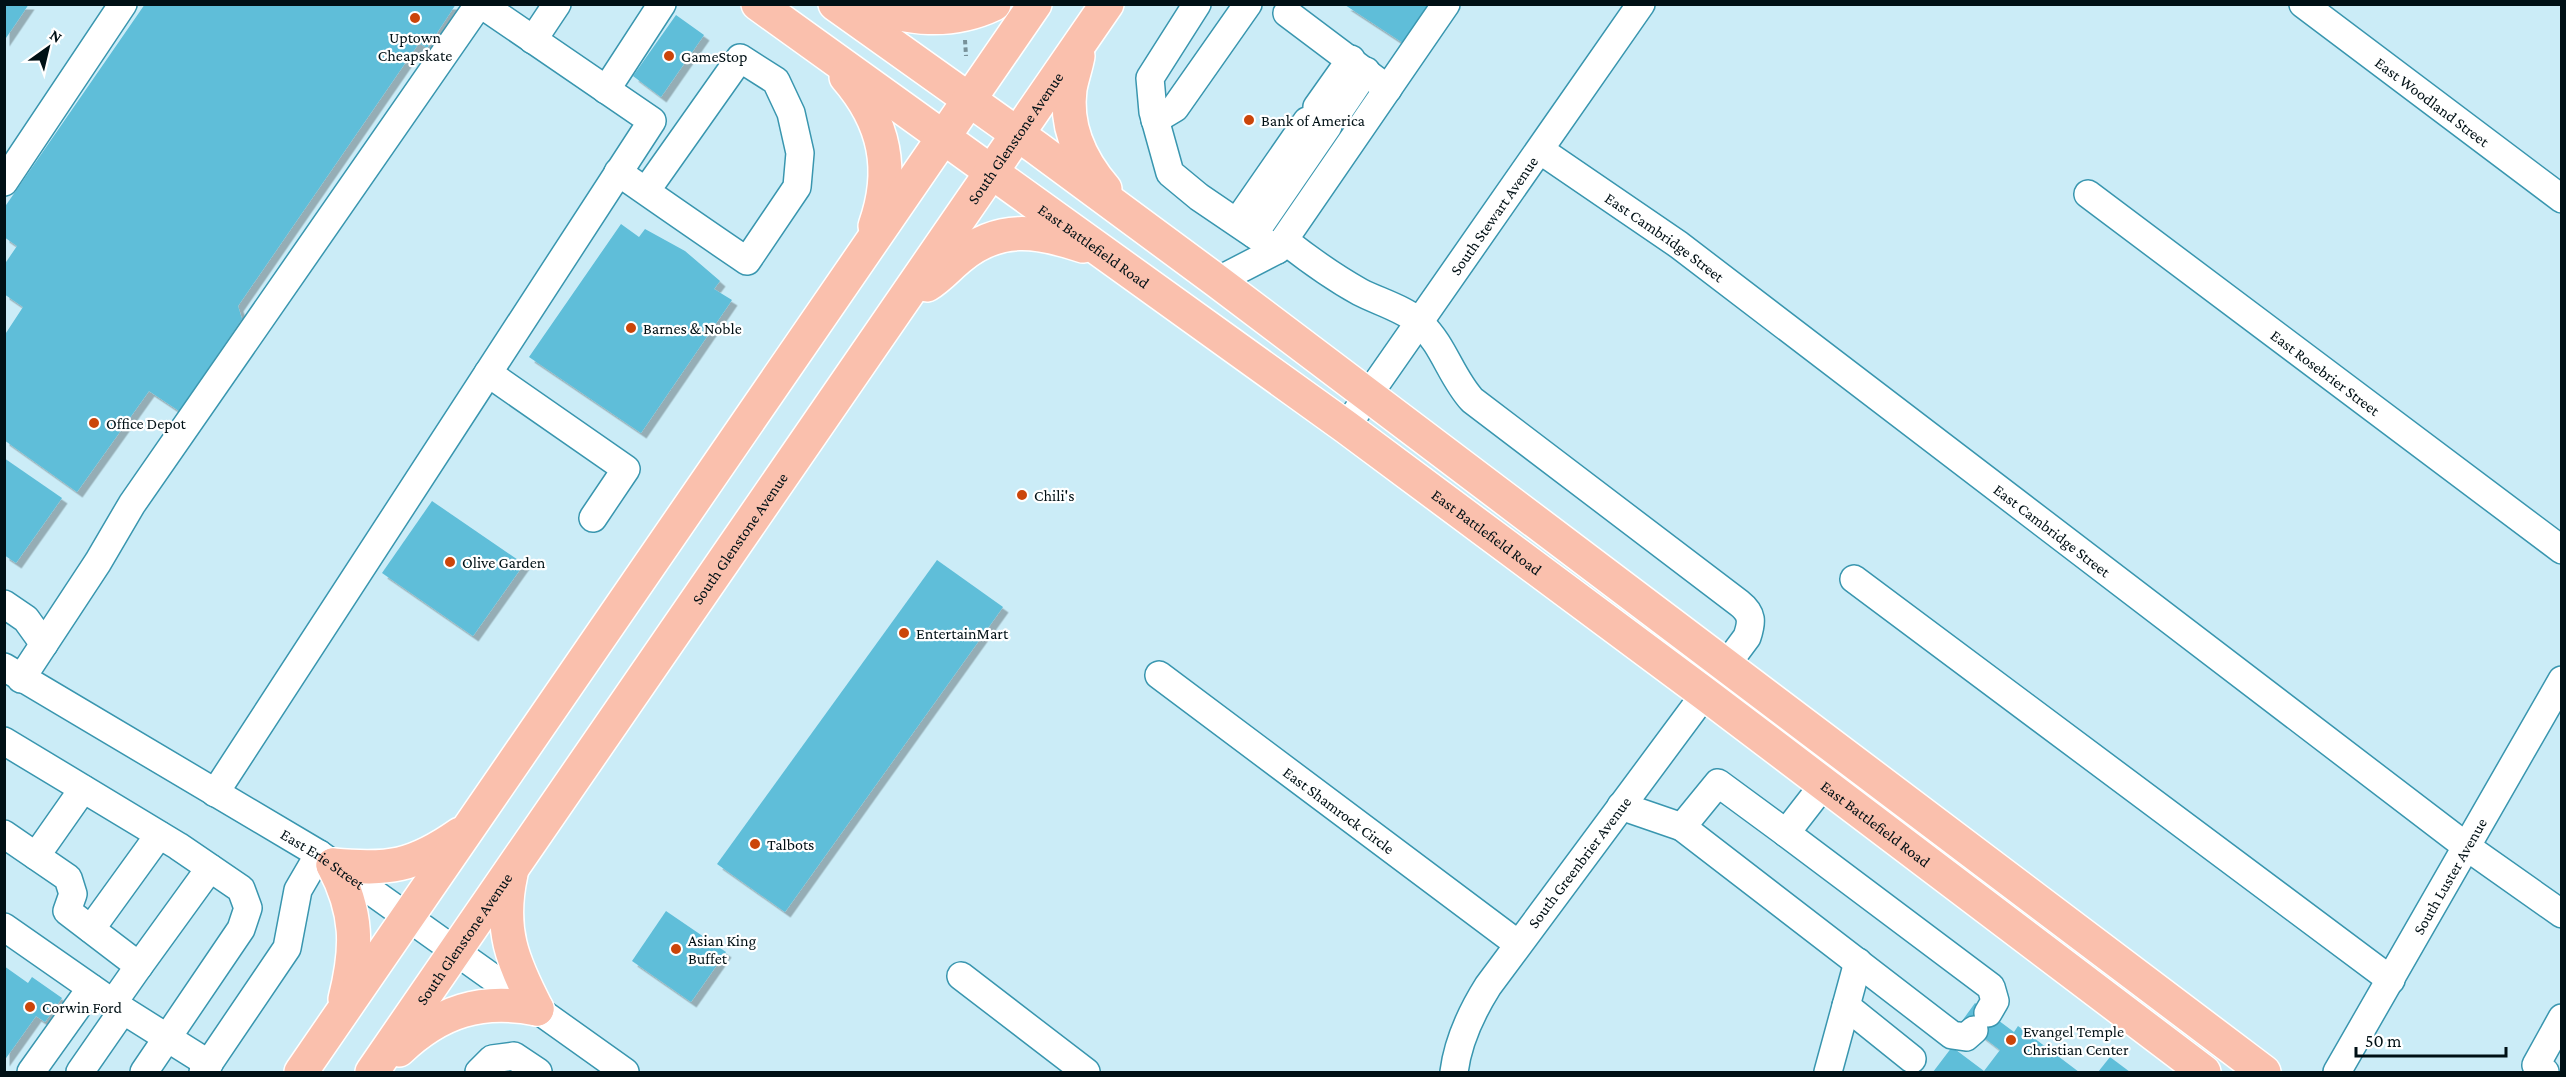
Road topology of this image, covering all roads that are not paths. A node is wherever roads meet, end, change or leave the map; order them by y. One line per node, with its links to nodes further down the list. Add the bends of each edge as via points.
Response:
1 (123, 4): 30 (street)
2 (480, 4): 17 (street); 48 (street, via 132,504)
3 (557, 4): 17 (street)
4 (662, 4): 21 (street)
5 (759, 4): 19 (main road, East Battlefield Road)
6 (835, 4): 22 (main road)
7 (863, 4): 8 (main road, via 924,19 960,17)
8 (994, 4)
9 (1035, 4): 22 (main road)
10 (1107, 4): 18 (main road, South Glenstone Avenue)
11 (1197, 4): 24 (street, via 1150,78)
12 (1248, 4): 24 (street, via 1174,108)
13 (1446, 4): 20 (street)
14 (1641, 4): 27 (street, South Stewart Avenue)
15 (2304, 4): 33 (street, East Woodland Street)
16 (1285, 7): 20 (street)
17 (533, 40): 21 (street)
18 (1081, 42): 25 (main road, South Glenstone Avenue); 34 (main road, via 1070,87 1071,131 1089,167)
19 (825, 52): 26 (main road, East Battlefield Road); 37 (main road, via 865,103 878,125 883,149 883,204)
20 (1363, 69): 23 (street); 23 (street); 35 (street)
21 (606, 90): 29 (street, via 652,121)
22 (969, 99): 25 (main road); 26 (main road)
23 (1322, 117): 35 (street); 35 (street)
24 (1155, 120): 35 (street, via 1170,172)
25 (1018, 134): 28 (main road, South Glenstone Avenue); 34 (main road)
26 (944, 137): 28 (main road, East Battlefield Road); 37 (main road)
27 (1540, 150): 40 (street, South Stewart Avenue); 64 (street, East Cambridge Street, via 1679,245)
28 (993, 171): 36 (main road, East Battlefield Road); 39 (main road, South Glenstone Avenue)
29 (618, 172): 31 (street); 41 (street)
30 (4, 182)
31 (646, 191): 31 (street, via 747,261 796,187 800,153 791,113 776,81 740,58)
32 (2088, 194): 45 (street, East Rosebrier Street)
33 (2562, 199)
34 (1124, 211): 38 (main road)
35 (1255, 233): 38 (street); 40 (street)
36 (1108, 255): 39 (main road, via 1054,237 1022,232 999,236 960,257 943,275); 43 (main road, East Battlefield Road)
37 (864, 256): 59 (main road)
38 (1217, 281): 42 (main road)
39 (903, 300): 68 (main road, South Glenstone Avenue)
40 (1419, 322): 42 (street, South Stewart Avenue); 49 (street, South Greenbrier Avenue, via 1437,341 1472,400 1748,610 1751,625 1747,638)
41 (488, 373): 44 (street, via 626,469); 57 (street)
42 (1368, 395): 43 (street, South Stewart Avenue); 49 (main road)
43 (1346, 427): 53 (main road, East Battlefield Road)
44 (593, 518)
45 (2562, 550)
46 (1854, 579): 78 (street)
47 (4, 604): 48 (street, via 26,619)
48 (44, 644): 50 (street)
49 (1727, 664): 53 (street, South Greenbrier Avenue); 102 (main road)
50 (13, 673): 57 (street, East Erie Street)
51 (1159, 675): 73 (street, East Shamrock Circle)
52 (2562, 680): 64 (street, South Luster Avenue)
53 (1705, 694): 55 (main road, East Battlefield Road); 58 (street, South Greenbrier Avenue)
54 (4, 741): 56 (street)
55 (1824, 784): 61 (street); 101 (main road, East Battlefield Road)
56 (83, 789): 63 (street); 65 (street)
57 (215, 793): 66 (street, East Erie Street)
58 (1621, 806): 60 (street); 73 (street, South Greenbrier Avenue)
59 (471, 826): 66 (main road, via 408,863 371,868); 70 (main road)
60 (1682, 827): 61 (street, via 1718,783); 75 (street)
61 (1786, 833): 85 (street, via 1991,987 1995,1001 1966,1037 1952,1035)
62 (4, 834): 65 (street)
63 (159, 835): 67 (street); 72 (street)
64 (2467, 847): 69 (street, East Cambridge Street); 78 (street, South Luster Avenue)
65 (36, 856): 72 (street, via 68,878 73,894 67,911)
66 (326, 860): 70 (street, East Erie Street); 83 (main road, via 346,888 354,927 353,966); 88 (street, via 298,890 287,948)
67 (210, 868): 76 (street); 86 (street, via 241,889 248,908 241,929)
68 (512, 869): 74 (main road, South Glenstone Avenue); 82 (main road, via 505,916 509,940 521,979)
69 (2562, 914)
70 (408, 918): 74 (street, East Erie Street); 83 (main road)
71 (4, 927): 79 (street)
72 (91, 929): 76 (street)
73 (1518, 944): 99 (street, South Greenbrier Avenue, via 1472,1013)
74 (455, 952): 82 (street, East Erie Street); 93 (main road, South Glenstone Avenue)
75 (1857, 962): 81 (street); 85 (street)
76 (139, 966): 80 (street)
77 (961, 976): 98 (street)
78 (2391, 980): 103 (street, South Luster Avenue)
79 (91, 988): 80 (street); 89 (street)
80 (118, 1006): 86 (street); 90 (street)
81 (1846, 1006): 87 (street); 100 (street)
82 (537, 1009): 94 (main road, via 493,1004 450,1015 414,1036); 97 (street, East Erie Street)
83 (342, 1013): 92 (main road)
84 (2562, 1018): 104 (street, via 2536,1065)
85 (1939, 1024): 87 (street)
86 (167, 1038): 88 (street); 91 (street)
87 (1907, 1066)
88 (206, 1068)
89 (32, 1072)
90 (80, 1072)
91 (144, 1072)
92 (301, 1072)
93 (372, 1072)
94 (377, 1072)
95 (479, 1072): 96 (street, via 492,1059 514,1056)
96 (538, 1072)
97 (625, 1072)
98 (1086, 1072)
99 (1454, 1072)
100 (1828, 1072)
101 (2204, 1072)
102 (2264, 1072)
103 (2337, 1072)
104 (2545, 1072)

